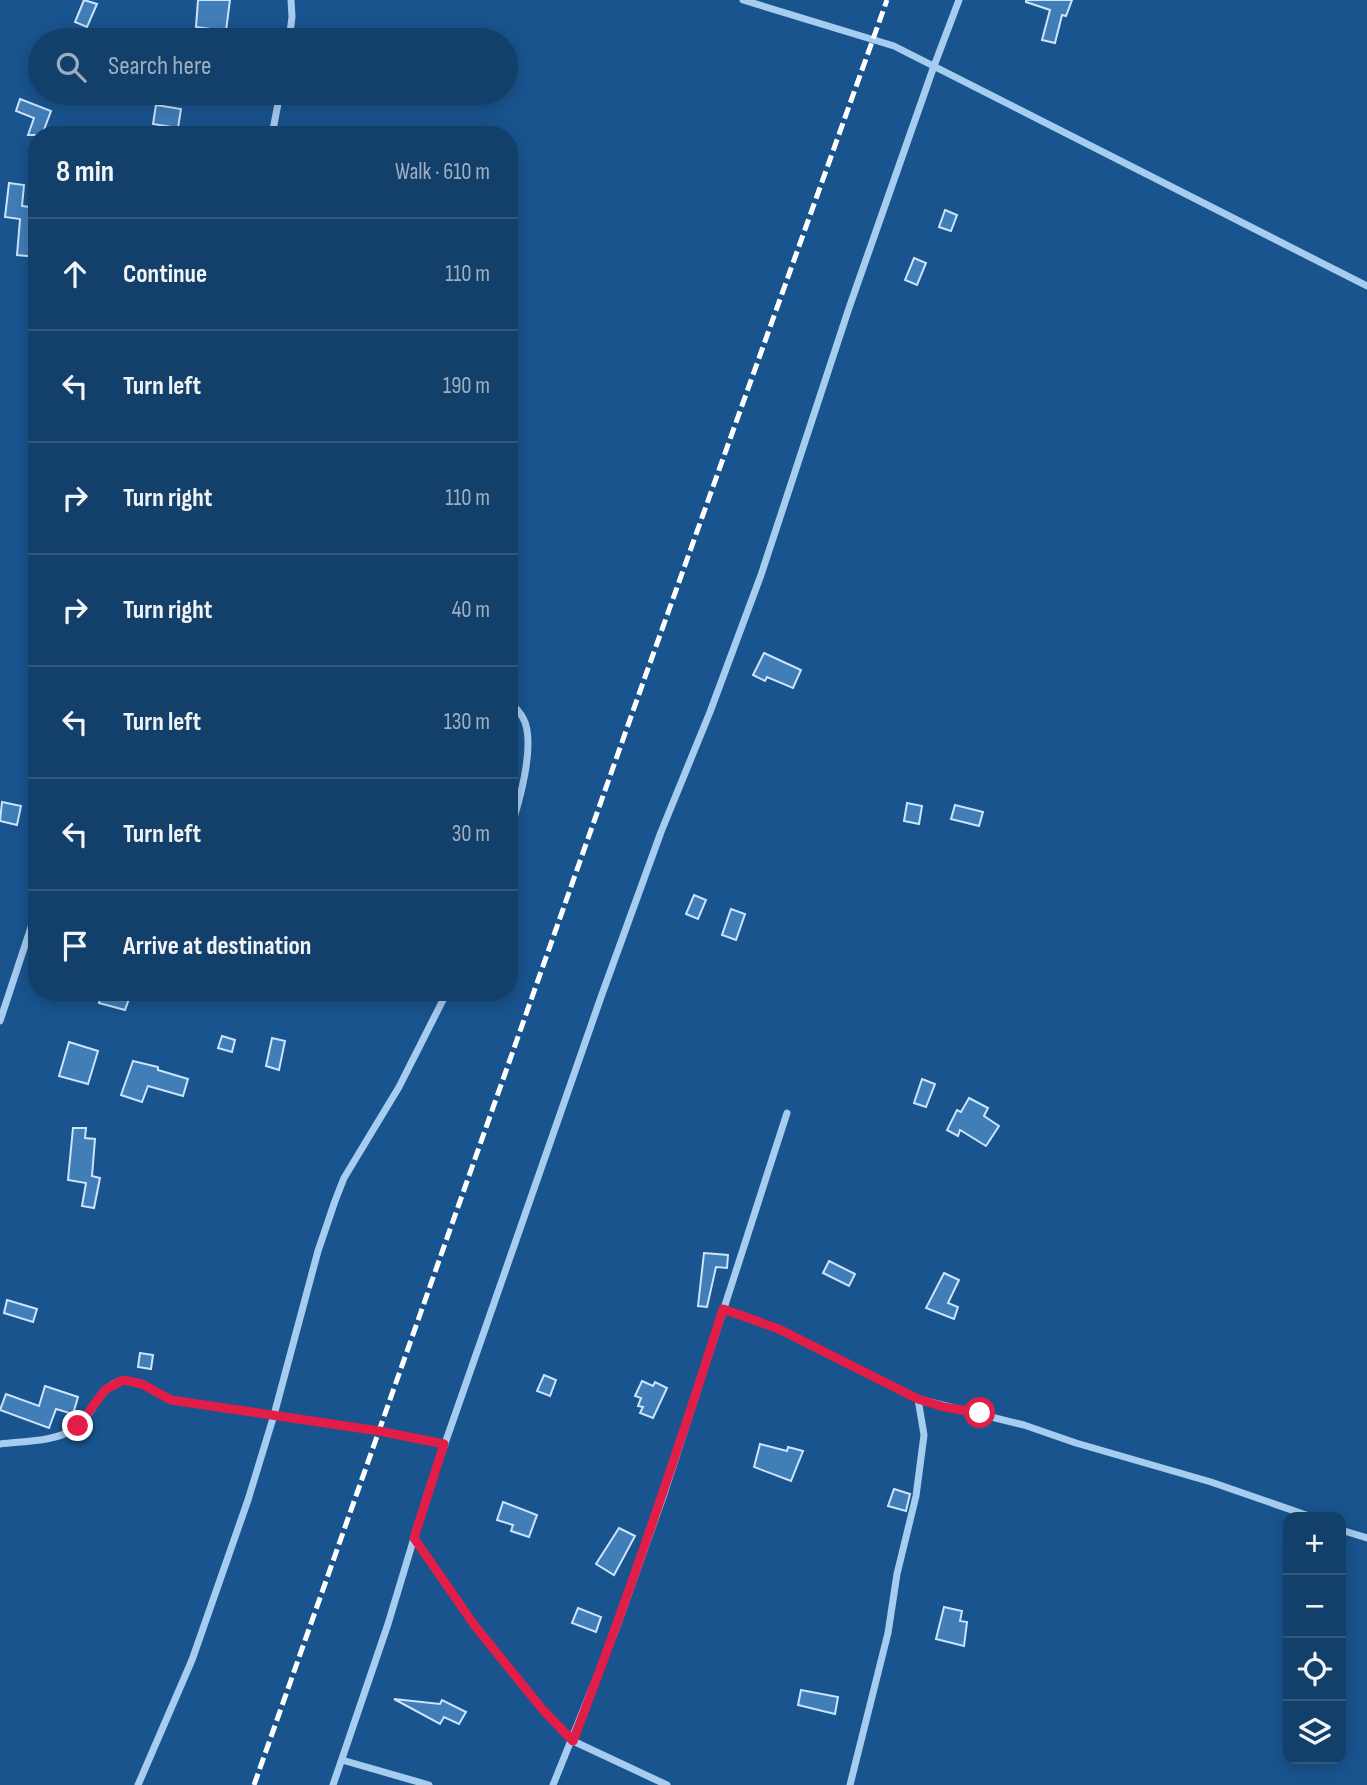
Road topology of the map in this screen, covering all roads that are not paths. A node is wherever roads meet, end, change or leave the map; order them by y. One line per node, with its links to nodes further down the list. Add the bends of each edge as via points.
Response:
1 (291, 0): 4 (street)
2 (743, 0): 5 (street, via 894,46)
3 (959, 0): 5 (street)
4 (291, 28)
5 (934, 66): 8 (street); 19 (street, via 761,575 661,832)
6 (278, 105): 7 (street)
7 (274, 126)
8 (1367, 286)
9 (518, 712): 10 (street, via 524,719 527,741)
10 (518, 807)
11 (28, 936): 13 (street)
12 (442, 1001): 17 (street, via 399,1087 344,1178 318,1251)
13 (0, 1021)
14 (787, 1113): 15 (street)
15 (723, 1309): 16 (street, via 779,1329); 24 (street, via 663,1494)
16 (918, 1399): 20 (street, via 1156,1464); 31 (street, via 924,1435 916,1496)
17 (274, 1415): 18 (street, via 171,1400 142,1384 123,1380 105,1390 74,1430); 19 (street); 26 (street, via 192,1660)
18 (0, 1444)
19 (444, 1444): 22 (street)
20 (1298, 1512)
21 (1346, 1532): 23 (street)
22 (414, 1538): 24 (street, via 475,1626); 25 (street)
23 (1367, 1538)
24 (573, 1741): 29 (street); 30 (street)
25 (342, 1760): 27 (street); 28 (street)
26 (138, 1785)
27 (333, 1785)
28 (429, 1785)
29 (553, 1785)
30 (667, 1785)
31 (850, 1785)

